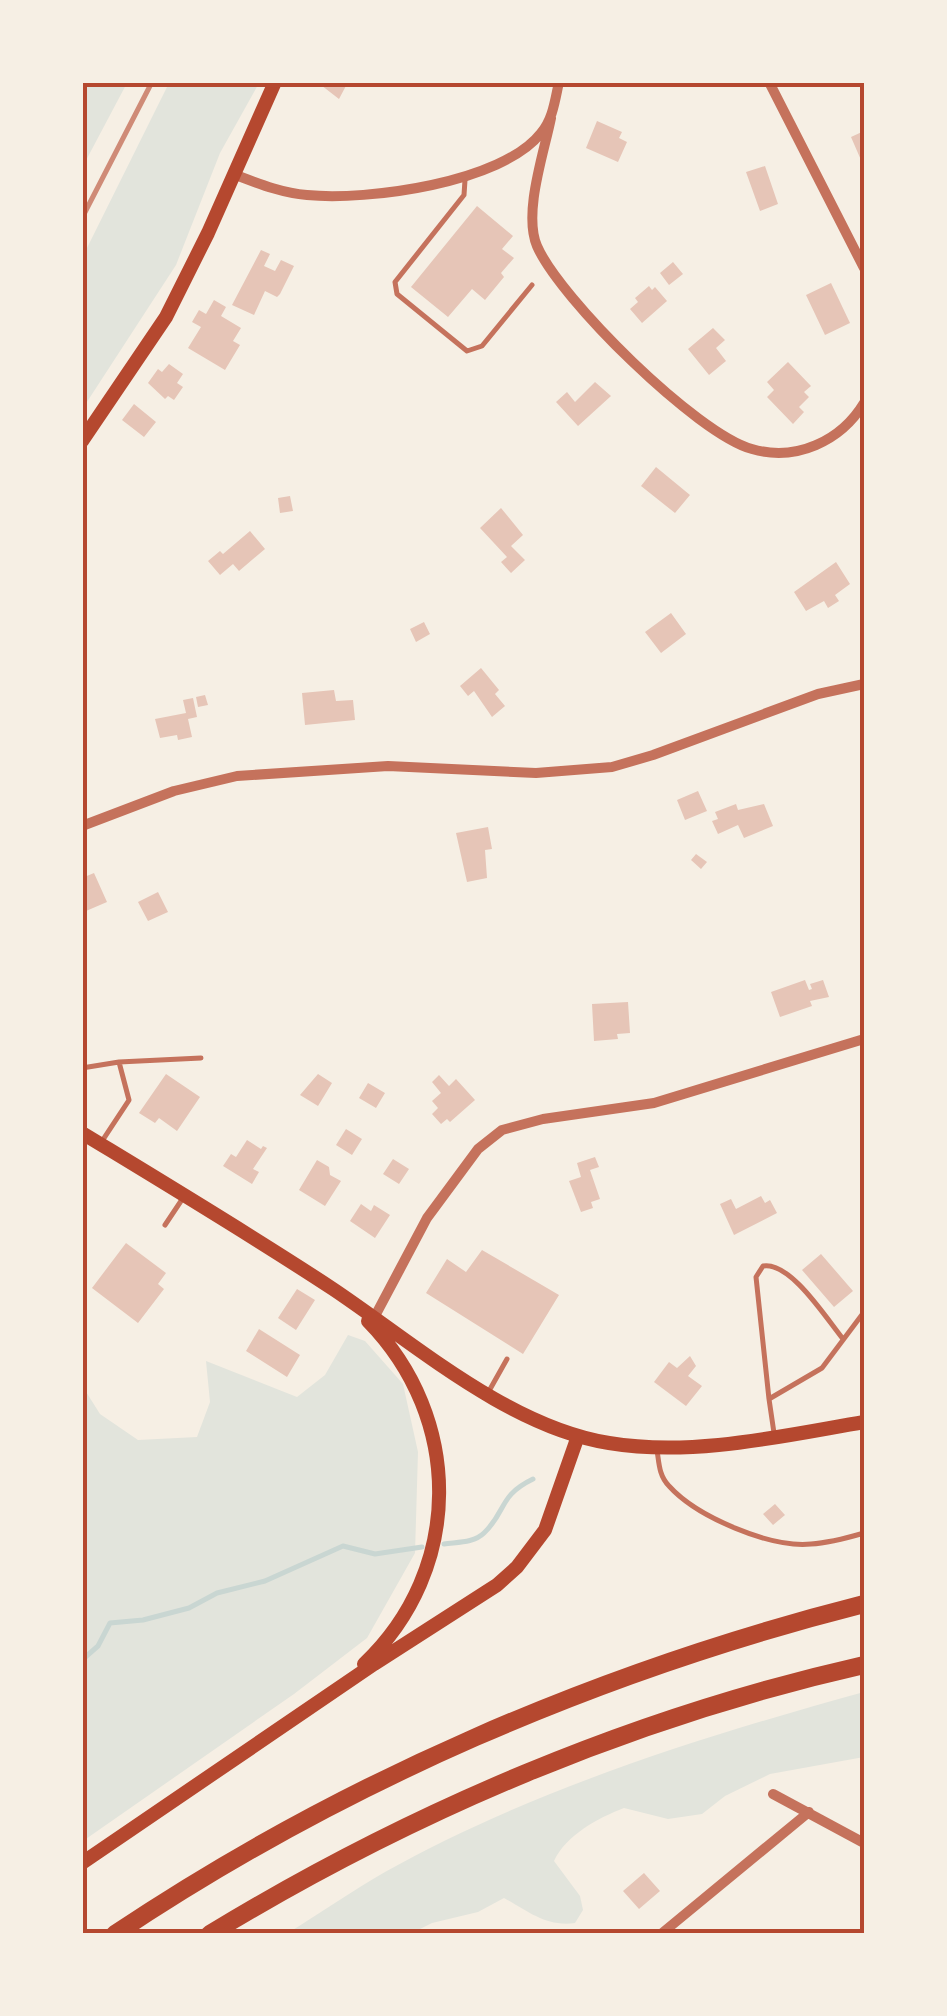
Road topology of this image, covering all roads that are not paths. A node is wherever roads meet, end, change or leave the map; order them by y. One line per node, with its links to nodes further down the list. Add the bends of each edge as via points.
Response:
1 (275, 82): 5 (main road)
2 (557, 82): 4 (street)
3 (768, 82): 7 (street)
4 (551, 118): 6 (street, via 526,148); 9 (street, via 533,206 536,244 602,330 666,391 728,438 766,453 829,439)
5 (233, 174): 6 (street, via 310,196 411,189); 10 (main road, via 164,319)
6 (465, 176): 8 (lane, via 464,196 396,282 396,294 467,351 482,346)
7 (864, 268)
8 (532, 285)
9 (864, 404)
10 (82, 441)
11 (864, 684): 12 (street, via 612,766 536,774 388,766 236,776)
12 (82, 826)
13 (864, 1039): 23 (street, via 654,1103 502,1130 478,1149 427,1218)
14 (201, 1058): 15 (lane)
15 (119, 1062): 16 (lane); 18 (lane, via 129,1100)
16 (82, 1068)
17 (82, 1132): 18 (main road)
18 (101, 1144): 19 (main road)
19 (184, 1196): 20 (lane); 21 (main road)
20 (165, 1225)
21 (342, 1296): 23 (main road); 35 (main road, via 398,1357 420,1398 438,1466 438,1519 427,1568 405,1615 376,1653)
22 (864, 1312): 24 (lane)
23 (374, 1318): 26 (main road)
24 (843, 1339): 27 (lane, via 822,1368); 27 (lane, via 792,1276 763,1266 756,1277)
25 (506, 1359): 26 (lane)
26 (488, 1393): 29 (main road)
27 (769, 1399): 30 (lane)
28 (864, 1422): 30 (main road)
29 (578, 1436): 31 (main road); 35 (main road, via 545,1530 517,1568)
30 (774, 1436): 31 (main road)
31 (656, 1447): 32 (lane, via 667,1484 729,1526 808,1545)
32 (864, 1533)
33 (864, 1604): 40 (highway, via 692,1654 498,1728 284,1834)
34 (864, 1665): 41 (highway, via 726,1702 549,1764 377,1841)
35 (302, 1713): 39 (main road)
36 (774, 1794): 37 (street)
37 (809, 1812): 38 (street); 42 (street)
38 (864, 1843)
39 (82, 1863)
40 (116, 1934)
41 (210, 1934)
42 (661, 1934)

